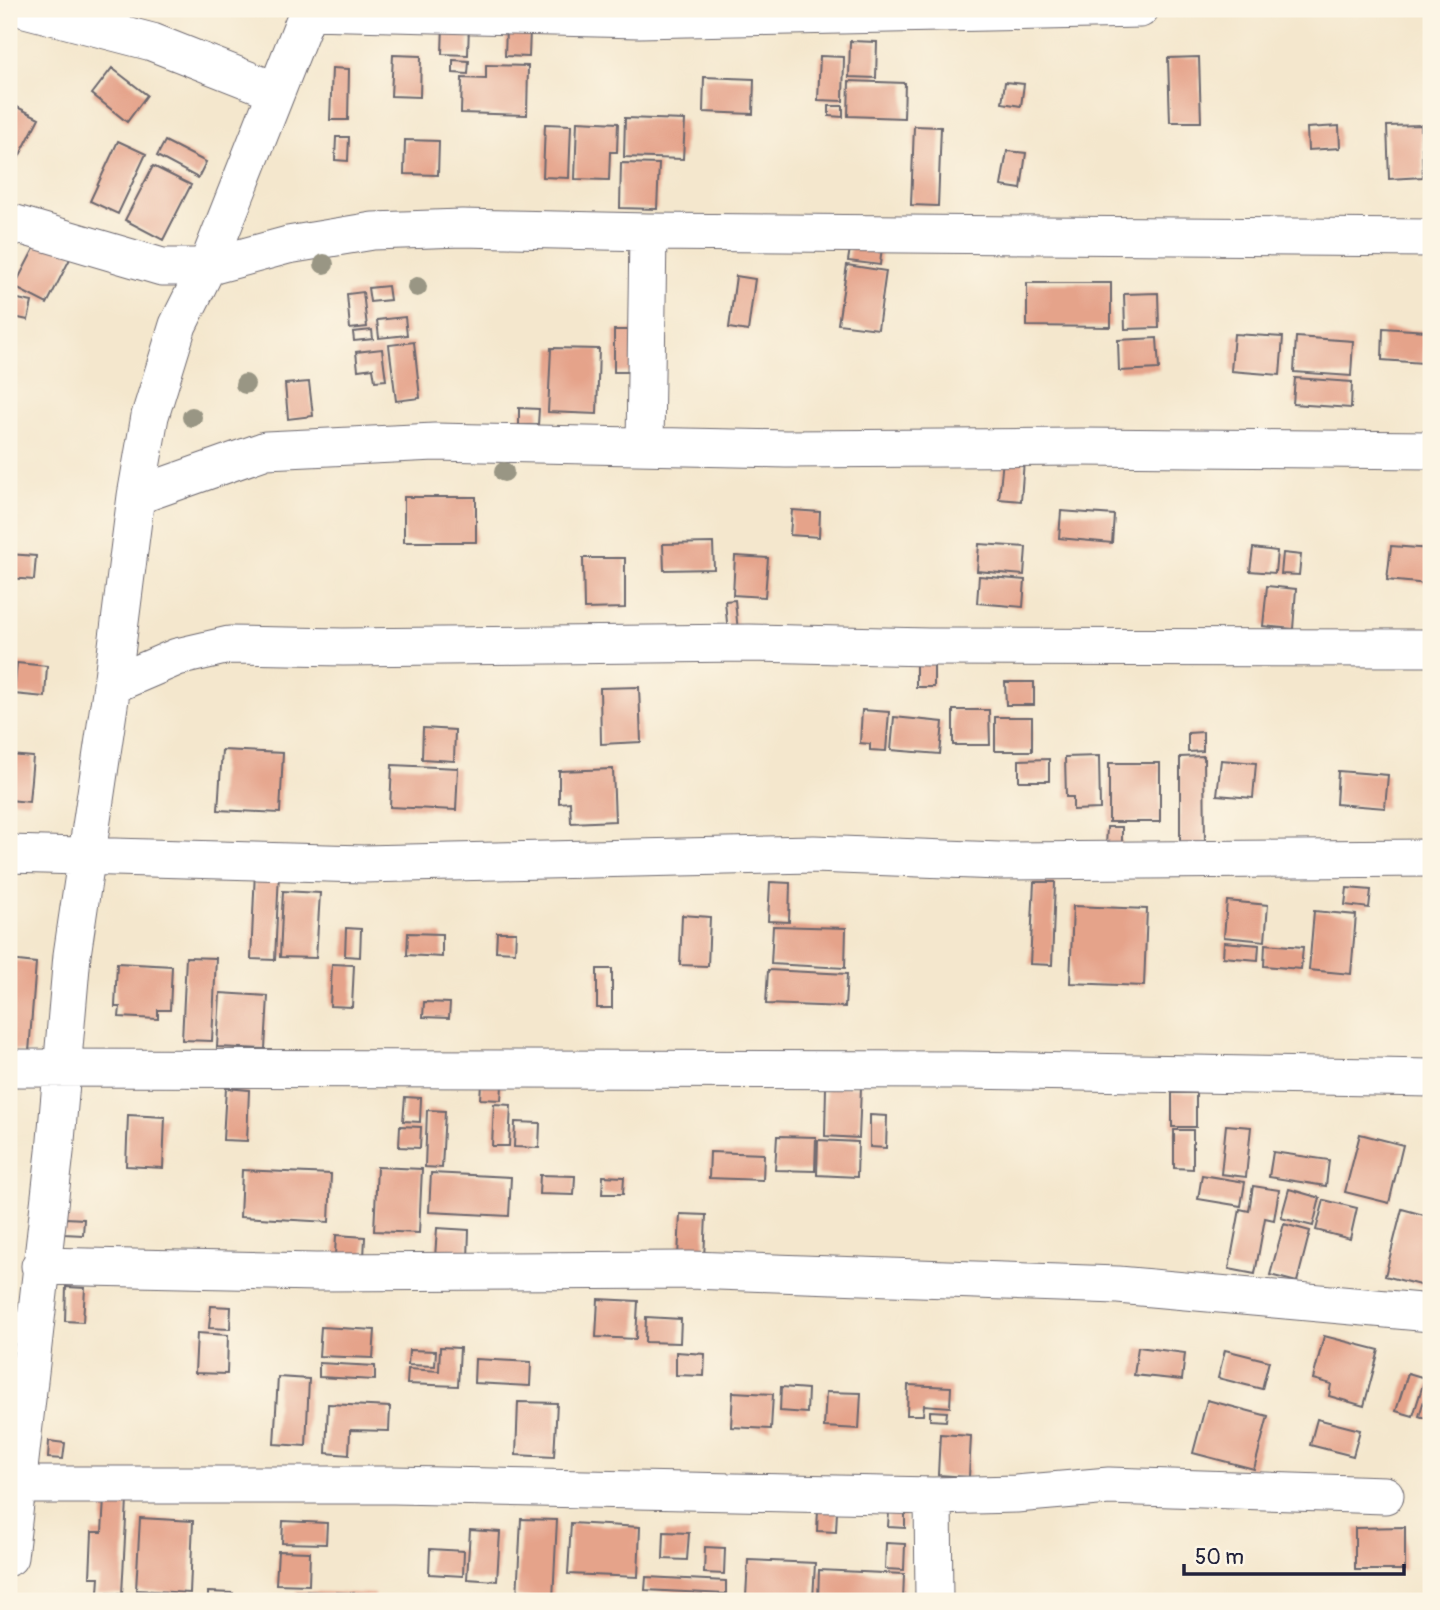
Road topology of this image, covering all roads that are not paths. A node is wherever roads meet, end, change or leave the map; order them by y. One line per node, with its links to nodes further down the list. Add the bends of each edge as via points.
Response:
1 (25, 9): 4 (street, via 152,42)
2 (1140, 9): 3 (street, via 639,19)
3 (309, 10): 4 (street)
4 (276, 90): 8 (street)
5 (9, 222): 8 (street, via 162,267)
6 (648, 232): 7 (street); 8 (street, via 373,231 288,245); 9 (street)
7 (1431, 238)
8 (207, 267): 11 (street, via 178,325 150,416)
9 (645, 446): 10 (street); 11 (street, via 435,442 266,450)
10 (1431, 450)
11 (136, 496): 13 (street)
12 (1431, 648): 13 (street, via 229,645 177,657)
13 (112, 685): 14 (street)
14 (86, 854): 15 (street); 16 (street, via 363,864 814,854 999,861); 18 (street)
15 (9, 855)
16 (1431, 858)
17 (9, 1068): 18 (street)
18 (63, 1069): 19 (street, via 949,1069); 20 (street)
19 (1431, 1078)
20 (40, 1266): 21 (street, via 316,1272 690,1270 1118,1285); 22 (street)
21 (1431, 1313)
22 (12, 1485): 24 (street, via 393,1485); 25 (street)
23 (1385, 1495): 24 (street, via 1109,1486)
24 (933, 1496): 26 (street)
25 (9, 1557)
26 (934, 1601)

